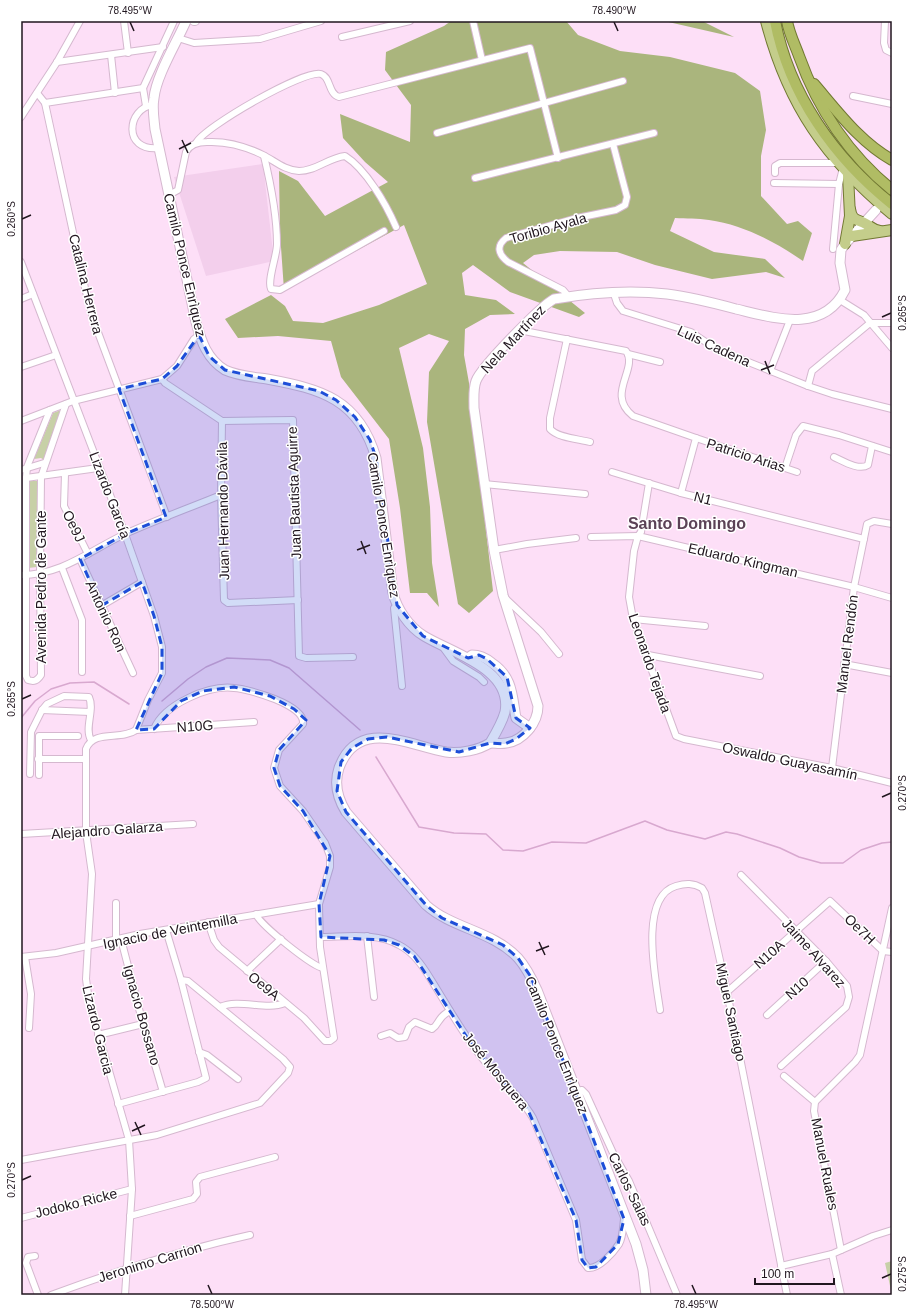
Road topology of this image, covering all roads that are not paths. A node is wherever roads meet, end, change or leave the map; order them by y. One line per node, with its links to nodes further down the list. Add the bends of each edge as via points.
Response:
1 (80, 21): 19 (street)
2 (124, 21): 15 (street)
3 (174, 21): 14 (street)
4 (186, 21): 13 (main road, Camilo Ponce Enrìquez)
5 (321, 21): 13 (street, via 260,39 194,43)
6 (410, 21): 12 (street)
7 (473, 21): 18 (street)
8 (766, 21): 40 (main road, via 774,53 802,112)
9 (775, 21): 47 (highway, via 786,61 816,122 859,173)
10 (787, 21): 20 (highway)
11 (885, 21): 16 (street, via 884,43 886,50)
12 (342, 37)
13 (178, 38): 29 (main road, Camilo Ponce Enrìquez)
14 (162, 47): 15 (street); 22 (street)
15 (128, 52): 17 (street)
16 (892, 53)
17 (111, 55): 19 (street); 24 (street)
18 (482, 60): 27 (street, via 530,48); 34 (street, via 339,97 333,93 322,74 313,74 228,116 202,135)
19 (57, 62): 23 (street)
20 (806, 75): 39 (highway, via 854,131 870,146); 45 (highway, via 826,116 839,134 856,156)
21 (623, 81): 27 (street)
22 (144, 88): 24 (street); 29 (street)
23 (37, 93): 26 (street, Catalina Herrera); 30 (street)
24 (115, 93): 26 (street)
25 (853, 96): 28 (street)
26 (45, 103): 79 (street, Catalina Herrera, via 85,288 93,319)
27 (545, 103): 32 (street); 38 (street)
28 (892, 104)
29 (149, 106): 36 (main road, Camilo Ponce Enrìquez); 36 (street, via 136,117 132,128 133,136 138,144 147,149)
30 (23, 111): 31 (street)
31 (21, 117)
32 (437, 133)
33 (654, 133): 35 (street)
34 (196, 143): 37 (street, via 236,144); 46 (street, via 189,146 186,152 178,190)
35 (613, 144): 38 (street); 62 (street, Toribio Ayala, via 627,196 625,205 616,210 506,238 500,243 498,250 508,262 563,290)
36 (160, 148): 46 (main road, Camilo Ponce Enrìquez)
37 (264, 156): 52 (street, via 285,169 300,171 345,156 375,189); 54 (street, via 274,205 277,245 270,281 271,289 280,290)
38 (558, 158): 42 (street)
39 (892, 160)
40 (843, 169): 41 (street, via 780,163 775,166); 44 (street); 48 (main road); 50 (main road)
41 (775, 173)
42 (475, 178)
43 (774, 183): 44 (street)
44 (839, 184): 58 (street)
45 (892, 190)
46 (169, 195): 69 (main road, Camilo Ponce Enrìquez)
47 (892, 204)
48 (850, 207): 51 (main road, via 855,220); 57 (main road)
49 (876, 210): 51 (main road)
50 (892, 214)
51 (865, 223): 55 (main road, via 870,228); 56 (main road)
52 (396, 227)
53 (892, 230): 55 (main road)
54 (384, 231)
55 (880, 231): 56 (main road)
56 (852, 236): 57 (main road)
57 (845, 244): 64 (main road, via 840,254 845,287)
58 (833, 249)
59 (21, 263): 60 (street, Lizardo García)
60 (33, 294): 63 (street); 72 (street, Lizardo García)
61 (614, 294): 62 (main road, Nela Martínez); 65 (main road, Nela Martínez, via 669,294); 76 (street, Luis Cadena, via 623,311 691,332 716,349)
62 (569, 297): 68 (main road, Nela Martínez, via 554,299 544,305)
63 (21, 299)
64 (840, 300): 65 (main road, Nela Martínez, via 822,314 812,318); 66 (street, via 864,315)
65 (790, 320): 76 (street)
66 (870, 323): 67 (street); 71 (street); 78 (street, via 812,371)
67 (892, 323)
68 (519, 330): 70 (street); 102 (main road, Nela Martínez, via 479,375 475,384 474,408)
69 (199, 335): 77 (street, via 177,366); 124 (main road, Camilo Ponce Enrìquez, via 209,356 225,370 319,391 344,406 360,423 370,440 376,458 393,593)
70 (567, 339): 73 (street, via 622,349); 87 (street, via 550,418 550,429)
71 (892, 348)
72 (56, 354): 75 (street); 80 (street, Lizardo García)
73 (628, 354): 74 (street); 86 (street, Patricio Arias, via 629,361 621,399 626,411 632,416)
74 (660, 362)
75 (21, 367)
76 (770, 371): 78 (street, Luis Cadena)
77 (162, 379): 79 (street); 85 (street)
78 (808, 386): 82 (street, Luis Cadena)
79 (119, 390): 80 (street); 106 (street, Catalina Herrera)
80 (73, 401): 81 (street); 93 (street, Lizardo García)
81 (66, 404): 83 (street); 91 (street, Avenida Pedro de Gante)
82 (892, 409)
83 (50, 410): 84 (street); 92 (street, Avenida Pedro de Gante)
84 (21, 421)
85 (222, 421): 105 (street, Juan Hernando Dávila); 123 (street, Juan Bautista Aguirre, via 294,422)
86 (696, 438): 94 (street, Patricio Arias); 103 (street, Patricio Arias)
87 (590, 442)
88 (872, 446): 89 (street); 90 (street, via 868,465 865,467 858,467); 94 (street, via 803,426 796,435)
89 (892, 452)
90 (834, 457)
91 (44, 463): 92 (street); 99 (street, Avenida Pedro de Gante)
92 (27, 467): 95 (street); 100 (street, Avenida Pedro de Gante)
93 (98, 468): 98 (street); 108 (street, Lizardo García)
94 (785, 468): 97 (street, Patricio Arias)
95 (21, 470)
96 (612, 472): 101 (street, N1)
97 (797, 472)
98 (65, 474): 99 (street); 114 (street, Oe9J, via 64,506)
99 (41, 477): 100 (street); 117 (street, Avenida Pedro de Gante)
100 (26, 478): 118 (street, Avenida Pedro de Gante)
101 (649, 483): 103 (street, N1); 109 (street, Leonardo Tejada, via 641,532)
102 (484, 484): 104 (street); 113 (main road, Nela Martínez)
103 (681, 493): 112 (street, N1)
104 (585, 494)
105 (220, 495): 106 (street); 123 (street, Juan Hernando Dávila, via 224,600 228,603)
106 (167, 517): 108 (street)
107 (892, 524): 112 (street, Manuel Rendón, via 870,521)
108 (125, 534): 114 (street); 119 (street, Lizardo García)
109 (638, 536): 111 (street, Eduardo Kingman); 120 (street, Eduardo Kingman); 126 (street, Leonardo Tejada, via 629,597)
110 (576, 538): 113 (street)
111 (591, 538)
112 (864, 539): 120 (street, Manuel Rendón)
113 (494, 550): 121 (main road, Nela Martínez)
114 (88, 554): 115 (street)
115 (80, 559): 116 (street); 125 (street, Antonio Ron)
116 (62, 568): 117 (street); 134 (street, via 82,620)
117 (40, 574): 118 (street); 118 (street, Avenida Pedro de Gante, via 41,676 33,682 26,676)
118 (24, 575)
119 (142, 582): 125 (street); 145 (street, Lizardo García, via 154,616 164,660 162,673)
120 (854, 587): 122 (street, Eduardo Kingman); 133 (street, Manuel Rendón)
121 (503, 595): 129 (street, via 541,632); 143 (main road, Nela Martínez, via 538,706 536,718)
122 (892, 598)
123 (298, 600): 131 (street, Juan Bautista Aguirre, via 299,656)
124 (397, 605): 128 (main road, Camilo Ponce Enrìquez, via 418,631); 139 (street, via 394,608)
125 (101, 606): 135 (street, Antonio Ron)
126 (633, 619): 127 (street); 130 (street, Leonardo Tejada)
127 (705, 626)
128 (441, 645): 132 (main road, Camilo Ponce Enrìquez); 138 (street, via 453,661)
129 (559, 654)
130 (648, 655): 137 (street); 148 (street, Leonardo Tejada, via 674,731 680,738)
131 (353, 657)
132 (468, 658): 143 (main road, via 478,655 503,672 512,688 516,718); 149 (main road, Camilo Ponce Enrìquez, via 493,676 502,691 504,714)
133 (844, 664): 136 (street); 152 (street, Manuel Rendón)
134 (82, 672)
135 (133, 673)
136 (892, 673)
137 (760, 676)
138 (484, 682)
139 (402, 686)
140 (42, 710): 141 (street); 141 (street, via 55,699 77,696 89,697); 153 (street, via 31,732)
141 (90, 712): 147 (street, Lizardo Garcia)
142 (254, 722): 144 (street, N10G)
143 (530, 728): 149 (main road, via 505,744)
144 (154, 729): 145 (street, N10G); 162 (street, via 159,720 181,701 203,691 234,688 270,696 302,716 303,724 279,750 274,768 280,786 304,811 325,843 330,856 330,867)
145 (136, 730): 147 (street, via 128,734)
146 (78, 736): 150 (street, via 39,736)
147 (91, 740): 151 (street, Lizardo Garcia, via 86,749)
148 (688, 740): 152 (street, Oswaldo Guayasamín)
149 (490, 742): 195 (main road, Camilo Ponce Enrìquez, via 481,747 446,752 387,737 365,741 352,748 341,762 337,776 339,798 346,812 426,905 442,918 503,946 521,961 537,990)
150 (38, 759): 151 (street); 154 (street)
151 (86, 759): 157 (street, Lizardo Garcia)
152 (832, 768): 155 (street, Oswaldo Guayasamín)
153 (30, 774)
154 (39, 775)
155 (892, 783)
156 (193, 824): 157 (street, Alejandro Galarza)
157 (86, 832): 158 (street, Alejandro Galarza); 172 (street, Lizardo Garcia, via 92,874)
158 (21, 834)
159 (741, 874): 167 (street, Jaime Alvarez)
160 (830, 901): 167 (street, N10A); 173 (street, Oe7H)
161 (116, 903): 171 (street, Ignacio Bossano)
162 (319, 904): 164 (street, Ignacio de Veintemilla); 169 (street)
163 (892, 908): 173 (street, Manuel Ruales)
164 (256, 914): 165 (street, Ignacio de Veintemilla); 170 (street)
165 (208, 922): 166 (street, Ignacio de Veintemilla); 178 (street, Oe9A, via 219,947)
166 (166, 930): 171 (street, Ignacio de Veintemilla); 179 (street)
167 (795, 930): 176 (street, Jaime Alvarez); 180 (street, N10A)
168 (367, 936): 169 (street, José Mosquera); 181 (street); 185 (street, José Mosquera, via 399,945 414,956)
169 (321, 937): 177 (street)
170 (280, 939): 177 (street, via 315,966); 178 (street)
171 (118, 940): 172 (street, Ignacio de Veintemilla); 187 (street, Ignacio Bossano)
172 (87, 947): 175 (street, Ignacio de Veintemilla); 189 (street, Lizardo Garcia, via 88,1001)
173 (883, 951): 174 (street, Oe7H); 197 (street, Manuel Ruales, via 860,1055)
174 (892, 952)
175 (23, 957): 188 (street, via 30,994)
176 (826, 961): 186 (street, N10); 192 (street, Jaime Alvarez, via 847,986 849,996 846,1007)
177 (323, 968): 182 (street, Oe9A, via 334,1038 330,1041 322,1038 304,1018)
178 (247, 972): 182 (street, Oe9A)
179 (181, 980): 183 (street, via 188,981); 191 (street)
180 (727, 992): 184 (street, Miguel Santiago, via 705,893 702,888 686,883 671,887 659,899 655,915 652,952); 211 (street, Miguel Santiago)
181 (374, 997)
182 (285, 1003): 183 (street, via 276,1006 229,1004)
183 (220, 1007): 199 (street, via 283,1059 290,1067 288,1073 260,1103 157,1135)
184 (660, 1010)
185 (450, 1011): 190 (street, via 440,1016 432,1029 415,1022 409,1027 405,1037 398,1038 390,1033); 205 (street, José Mosquera, via 482,1058 523,1103 533,1118 576,1220 582,1260 588,1268 600,1264 618,1244)
186 (767, 1015)
187 (143, 1024): 189 (street); 196 (street, Ignacio Bossano)
188 (29, 1028)
189 (98, 1035): 198 (street, Lizardo Garcia)
190 (381, 1036)
191 (199, 1052): 194 (street, via 207,1055); 196 (street, via 206,1078)
192 (781, 1066)
193 (784, 1076): 197 (street)
194 (238, 1079)
195 (576, 1091): 205 (main road, Camilo Ponce Enrìquez); 217 (street, Carlos Salas, via 582,1090 586,1094 629,1181)
196 (164, 1092): 198 (street)
197 (815, 1102): 208 (street, Manuel Ruales, via 814,1111)
198 (118, 1104): 199 (street, Lizardo Garcia)
199 (129, 1140): 201 (street); 202 (street, Lizardo Garcia)
200 (275, 1157): 203 (street, via 200,1176 196,1182 197,1194 193,1199)
201 (21, 1160)
202 (132, 1189): 203 (street, Lizardo Garcia); 204 (street, Jodoko Ricke)
203 (130, 1216): 212 (street, Lizardo Garcia)
204 (21, 1218)
205 (624, 1219): 216 (main road, Camilo Ponce Enrìquez, via 640,1256)
206 (892, 1230): 208 (street)
207 (250, 1235): 212 (street, Jeronimo Carrion)
208 (841, 1250): 209 (street)
209 (832, 1254): 211 (street); 219 (street)
210 (35, 1256): 213 (street, via 28,1257 26,1263)
211 (781, 1266): 218 (street, Miguel Santiago)
212 (126, 1268): 214 (street, Jeronimo Carrion); 215 (street, Lizardo Garcia)
213 (38, 1295)
214 (51, 1295)
215 (125, 1295)
216 (646, 1295)
217 (676, 1295)
218 (787, 1295)
219 (841, 1295)

